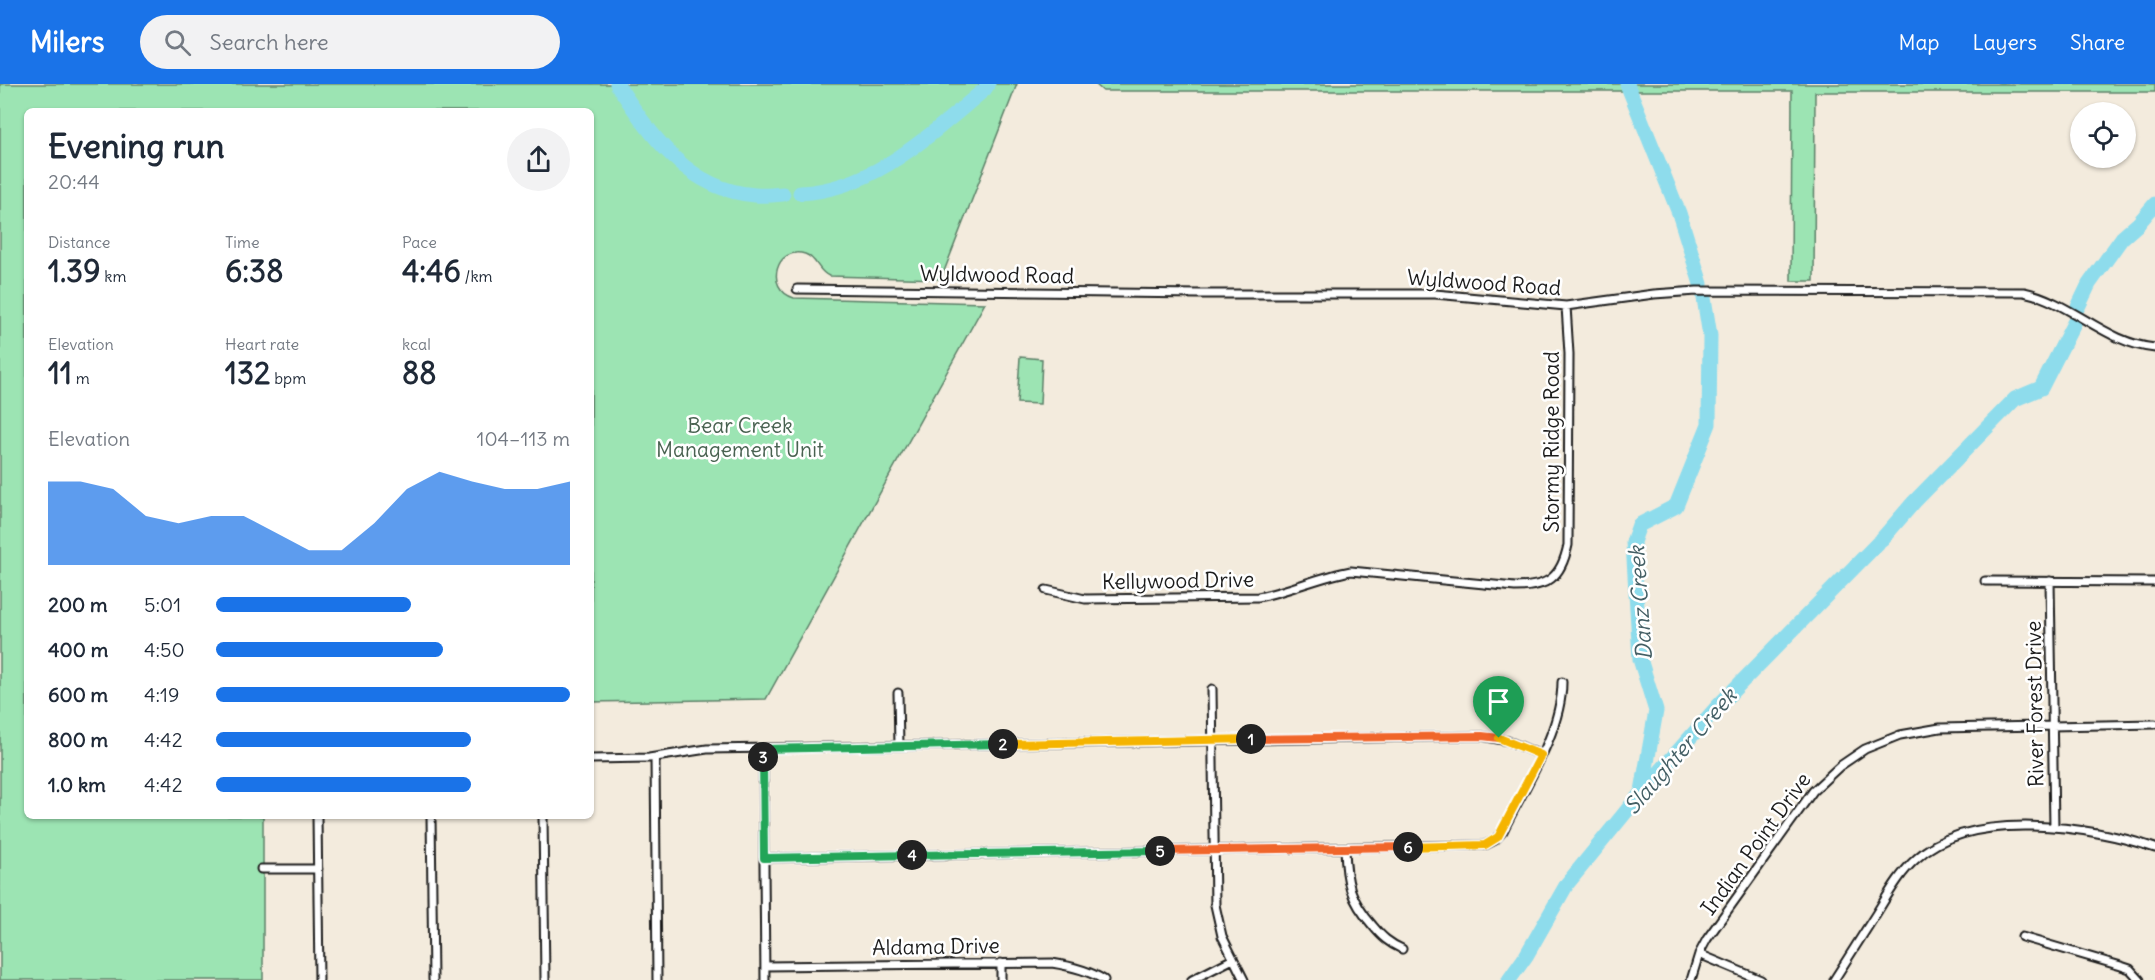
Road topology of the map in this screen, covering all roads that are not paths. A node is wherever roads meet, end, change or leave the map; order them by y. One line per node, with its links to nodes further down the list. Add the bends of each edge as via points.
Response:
1 (797, 289): 2 (street, Wyldwood Road, via 1436,294)
2 (1566, 306): 3 (street, Wyldwood Road, via 1697,291 2024,292 2049,300 2120,338); 4 (street, Stormy Ridge Road, via 1568,545)
3 (2155, 348)
4 (1555, 575): 8 (street, Kellywood Drive, via 1540,585 1515,587 1351,571 1326,575 1270,595 1217,599 1085,599)
5 (1985, 581): 6 (street)
6 (2050, 581): 7 (street); 13 (street, River Forest Drive)
7 (2155, 582)
8 (1046, 590)
9 (1563, 682): 17 (street, via 1558,718)
10 (1212, 689): 14 (street)
11 (898, 693): 15 (street)
12 (2155, 724): 13 (street, Indian Point Drive)
13 (2052, 726): 23 (street, River Forest Drive); 32 (street, Indian Point Drive, via 1918,731 1882,742 1851,758 1813,791)
14 (1213, 740): 15 (street); 17 (street, via 1482,736 1508,741); 26 (street)
15 (899, 746): 16 (street)
16 (763, 749): 18 (street, via 699,750); 27 (street)
17 (1541, 755): 24 (street, via 1503,831 1491,843)
18 (655, 758): 19 (street); 39 (street)
19 (594, 759)
20 (317, 819): 29 (street)
21 (431, 819): 37 (street)
22 (543, 819): 38 (street)
23 (2054, 827): 25 (street, via 2104,834); 47 (street, via 1984,829 1953,837 1925,851 1904,872)
24 (1345, 848): 26 (street); 31 (street, via 1347,881 1354,902 1388,942)
25 (2155, 848)
26 (1214, 851): 27 (street); 33 (street, via 1216,916)
27 (764, 858): 35 (street)
28 (261, 869): 29 (street)
29 (318, 869): 36 (street)
30 (2022, 938): 48 (street, via 2130,969)
31 (1402, 949)
32 (1699, 954): 45 (street, Indian Point Drive); 46 (street)
33 (1233, 959): 43 (street); 44 (street)
34 (1001, 963): 35 (street, Aldama Drive); 41 (street); 42 (street, Aldama Drive, via 1069,965)
35 (765, 966): 40 (street)
36 (320, 980)
37 (433, 980)
38 (545, 980)
39 (657, 980)
40 (765, 980)
41 (1001, 980)
42 (1104, 980)
43 (1192, 980)
44 (1244, 980)
45 (1691, 980)
46 (1761, 980)
47 (1834, 980)
48 (2140, 980)

